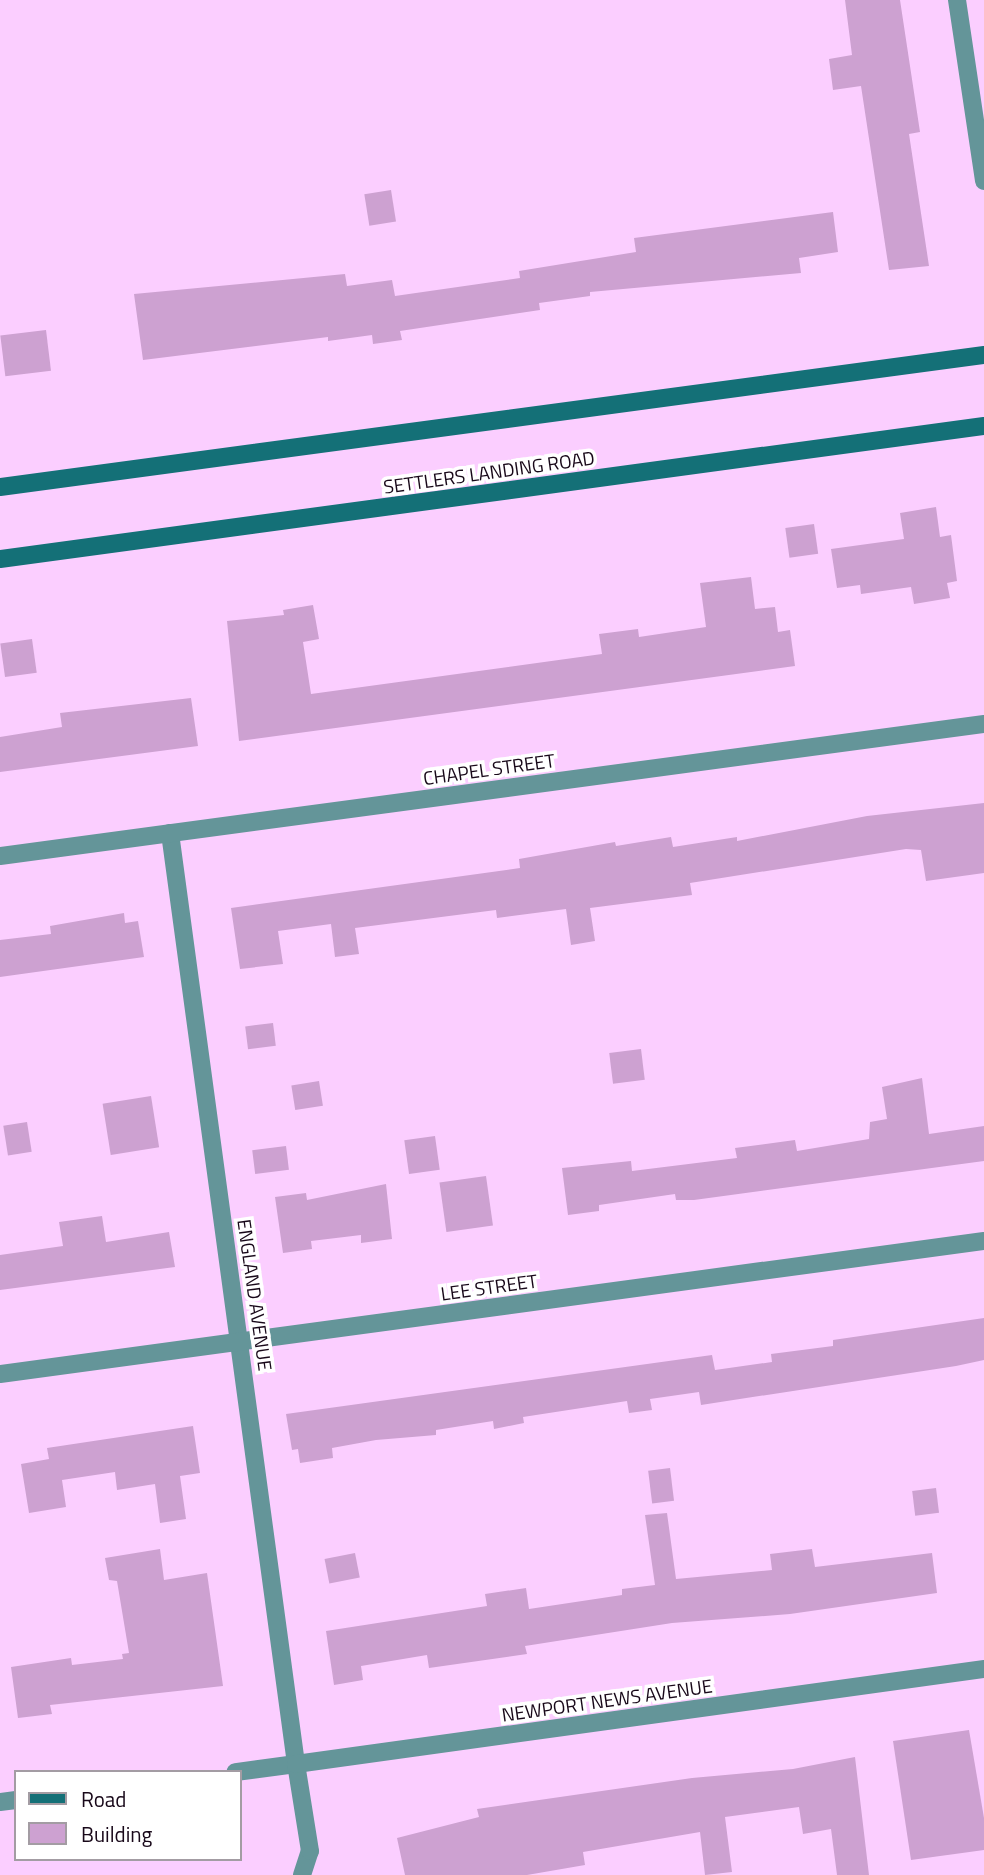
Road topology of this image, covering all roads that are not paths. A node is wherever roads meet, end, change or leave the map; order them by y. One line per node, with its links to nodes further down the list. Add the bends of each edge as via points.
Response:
1 (957, 0): 2 (street)
2 (984, 181)
3 (984, 355): 5 (main road)
4 (984, 426): 6 (main road, SETTLERS LANDING ROAD)
5 (0, 487)
6 (0, 559)
7 (984, 724): 8 (street, CHAPEL STREET)
8 (170, 832): 9 (street, CHAPEL STREET); 11 (street, ENGLAND AVENUE)
9 (0, 856)
10 (984, 1241): 11 (street, LEE STREET)
11 (240, 1341): 12 (street, LEE STREET); 14 (street, ENGLAND AVENUE)
12 (0, 1374)
13 (984, 1669): 14 (street, NEWPORT NEWS AVENUE)
14 (296, 1764): 15 (street, NEWPORT NEWS AVENUE); 16 (street, ENGLAND AVENUE, via 310,1851)
15 (242, 1771)
16 (302, 1875)

